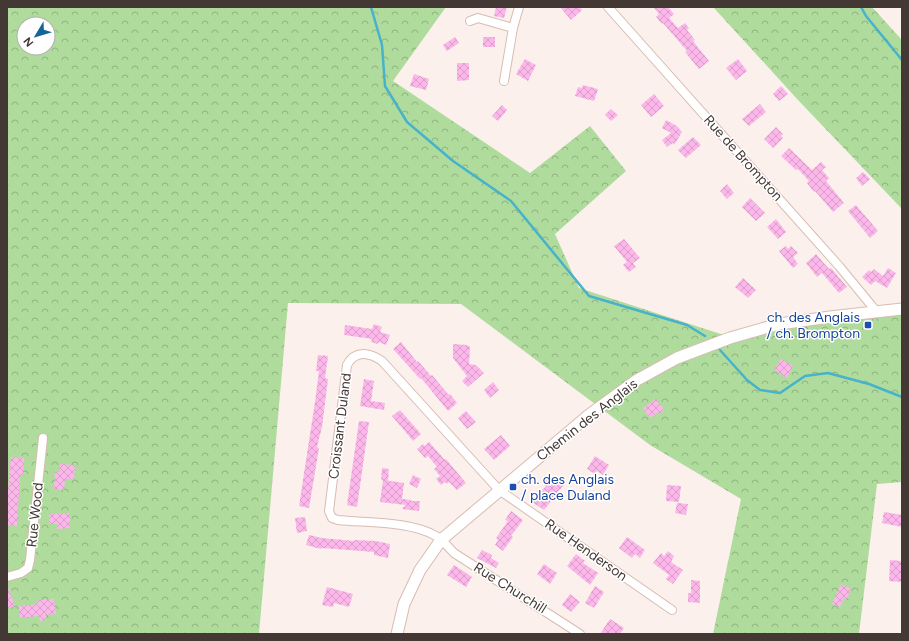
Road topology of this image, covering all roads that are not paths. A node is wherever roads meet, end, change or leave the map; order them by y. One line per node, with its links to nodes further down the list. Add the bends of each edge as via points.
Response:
1 (519, 7): 4 (street)
2 (608, 7): 7 (street, Rue de Brompton)
3 (470, 21): 4 (street, via 478,18)
4 (513, 28): 5 (street)
5 (504, 80)
6 (902, 309): 7 (street, Chemin des Anglais)
7 (876, 311): 9 (street, Chemin des Anglais, via 779,324 730,338 677,358 617,394)
8 (43, 438): 11 (street, Rue Wood, via 28,568)
9 (499, 490): 10 (street, Chemin des Anglais); 10 (street, Croissant Duland, via 382,361 372,354 360,354 351,358 347,366 329,511 332,518 409,526); 12 (street, Rue Henderson)
10 (441, 540): 13 (street, Chemin des Anglais, via 420,570 404,604); 14 (street, Rue Churchill, via 454,553)
11 (7, 577)
12 (672, 610)
13 (397, 634)
14 (580, 634)

